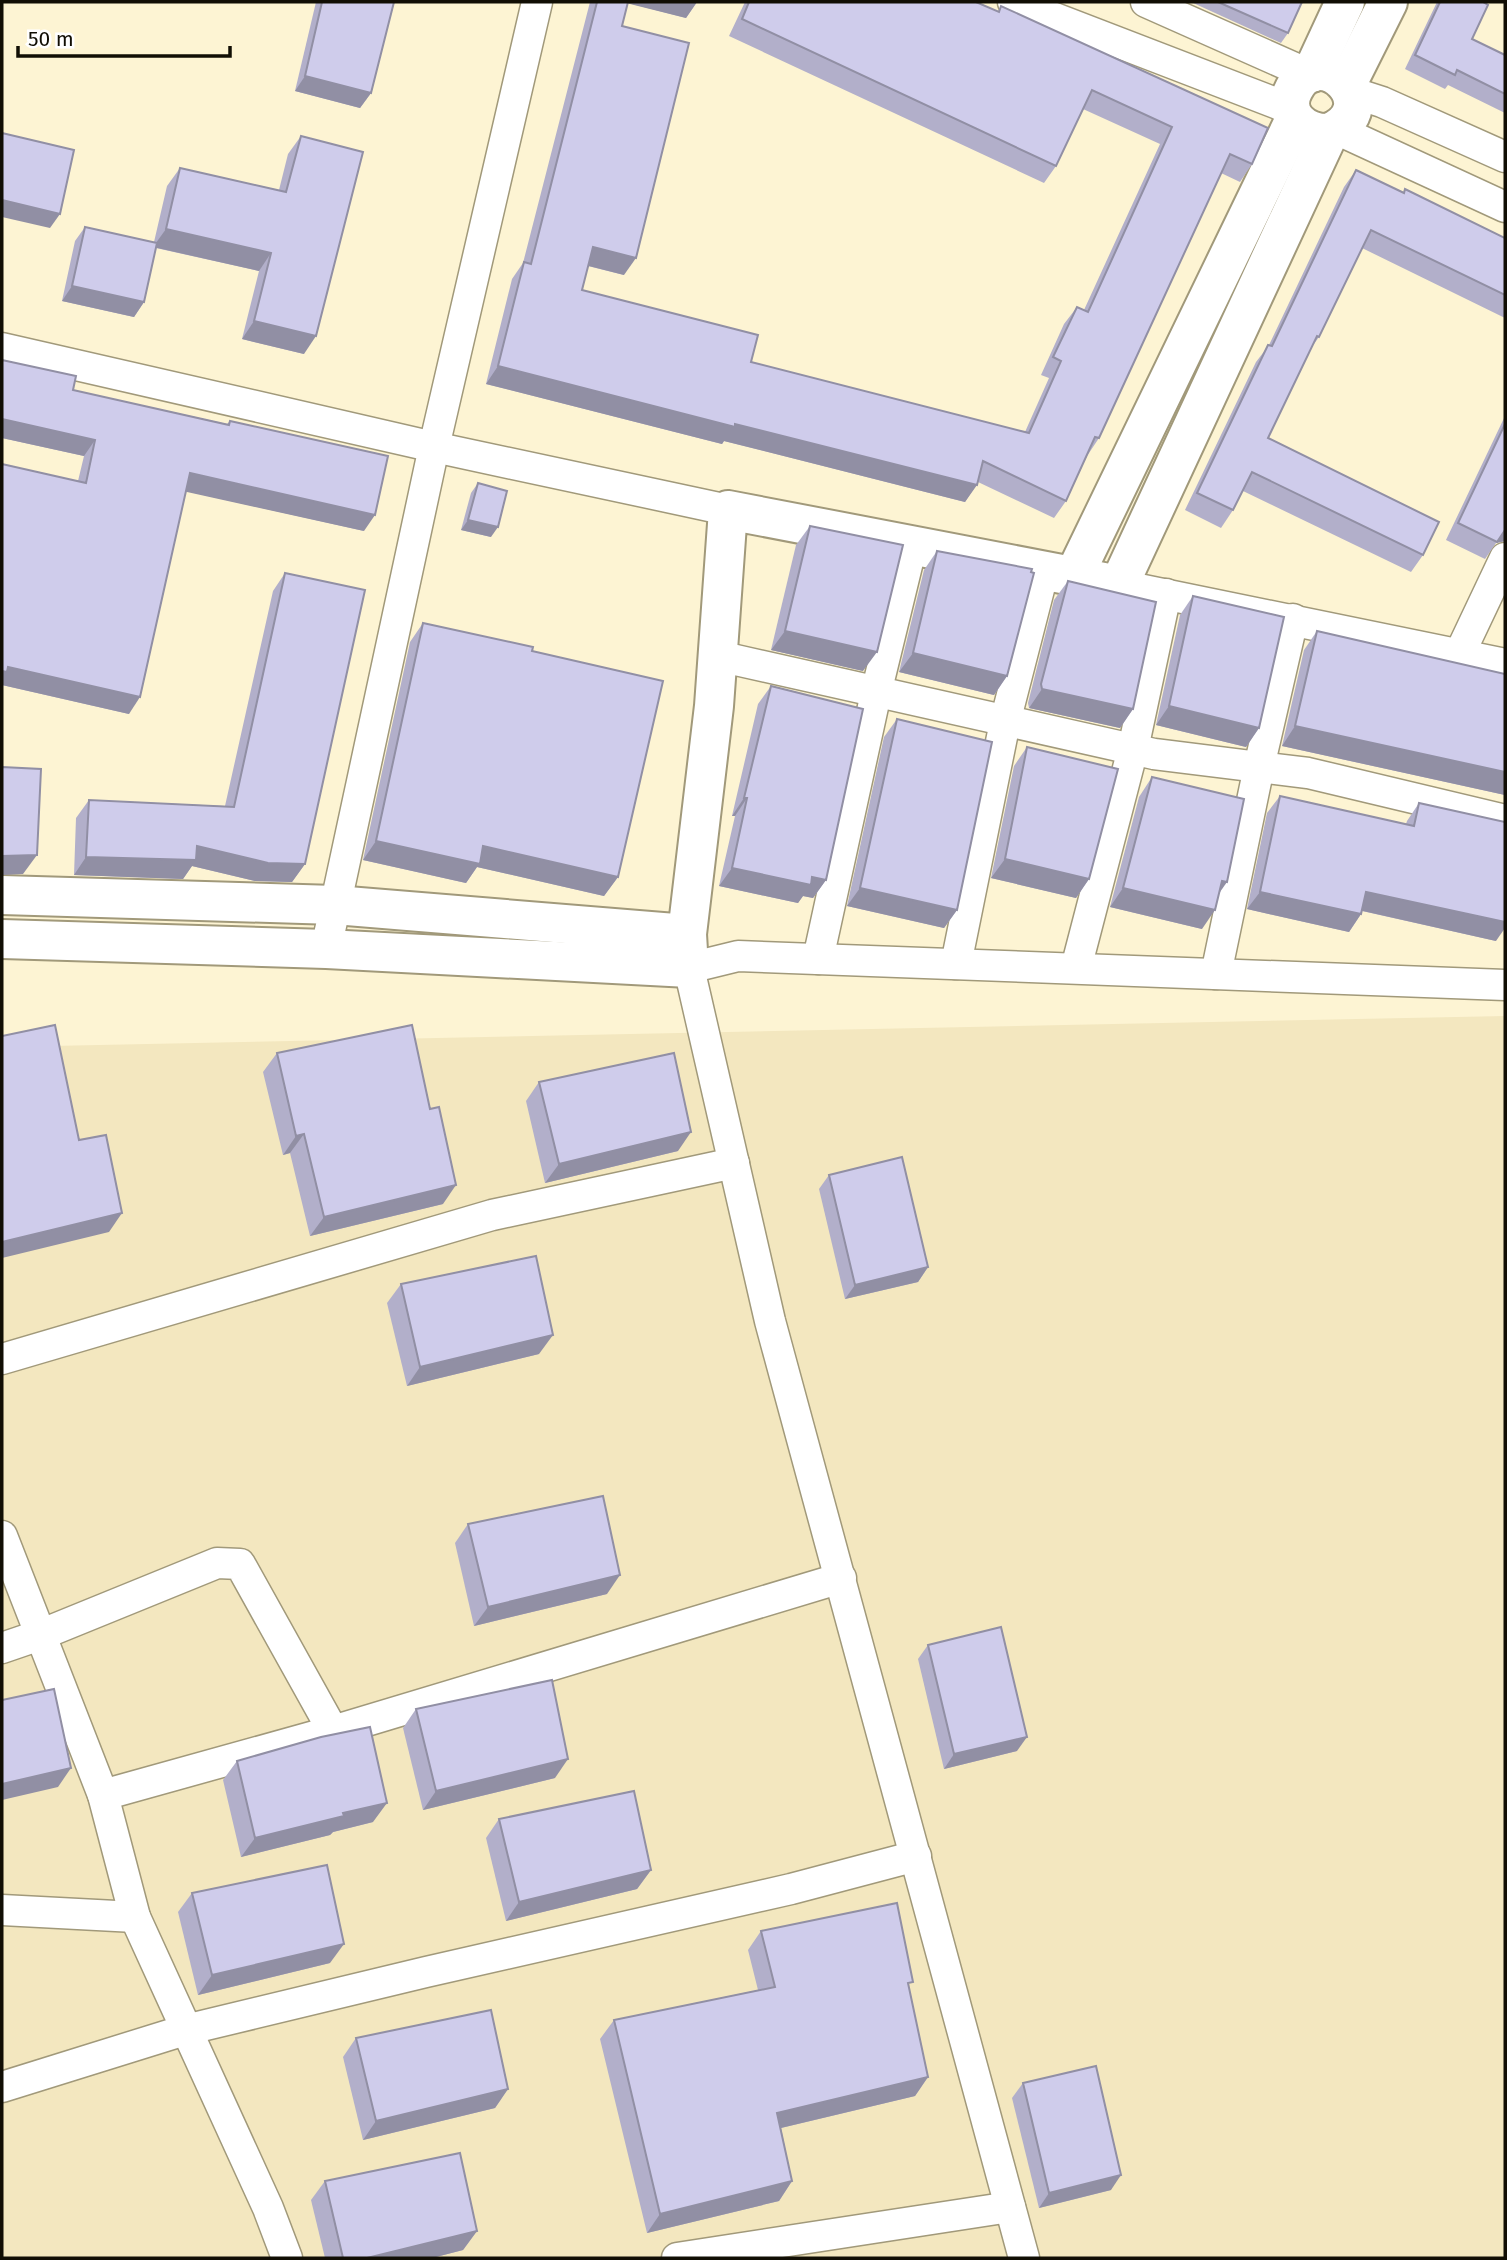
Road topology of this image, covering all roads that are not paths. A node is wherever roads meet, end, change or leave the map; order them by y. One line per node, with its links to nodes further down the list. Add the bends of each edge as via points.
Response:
1 (537, 2): 12 (street)
2 (1013, 2): 7 (street)
3 (1146, 2): 6 (street)
4 (1345, 2): 6 (street)
5 (1388, 2): 6 (street)
6 (1329, 81): 7 (street, via 1299,80 1290,99); 8 (street, via 1353,102 1352,113); 9 (street)
7 (1293, 114): 8 (street, via 1304,129 1316,134); 16 (street)
8 (1334, 131): 10 (street); 17 (street)
9 (1505, 157)
10 (1505, 207)
11 (2, 348): 12 (street)
12 (434, 447): 13 (street); 29 (street)
13 (728, 510): 14 (street); 21 (street)
14 (912, 545): 16 (street); 23 (street)
15 (1505, 558): 20 (street)
16 (1059, 573): 17 (street); 24 (street)
17 (1119, 585): 18 (street)
18 (1166, 594): 19 (street); 25 (street)
19 (1293, 619): 20 (street); 26 (street)
20 (1460, 653): 22 (street)
21 (718, 656): 23 (street); 32 (street)
22 (1505, 664)
23 (876, 693): 24 (street); 33 (street)
24 (1005, 722): 25 (street); 34 (street)
25 (1133, 749): 26 (street); 35 (street)
26 (1259, 767): 27 (street); 36 (street)
27 (1505, 820)
28 (2, 895): 29 (street)
29 (335, 905): 31 (street); 32 (street)
30 (2, 939): 31 (street)
31 (327, 949): 32 (street)
32 (688, 951): 33 (street); 38 (street)
33 (818, 959): 34 (street)
34 (956, 964): 35 (street)
35 (1076, 968): 36 (street)
36 (1216, 974): 37 (street)
37 (1505, 985)
38 (734, 1163): 39 (street, via 492,1215); 41 (street, via 770,1321)
39 (2, 1359)
40 (2, 1536): 42 (street)
41 (841, 1578): 44 (street); 46 (street)
42 (40, 1635): 43 (street); 44 (street, via 217,1563 240,1564); 45 (street)
43 (2, 1648)
44 (333, 1731): 45 (street)
45 (103, 1795): 48 (street)
46 (916, 1856): 49 (street); 51 (street)
47 (2, 1910): 48 (street)
48 (135, 1917): 49 (street)
49 (185, 2030): 50 (street); 52 (street)
50 (2, 2087)
51 (1010, 2207): 53 (street); 54 (street)
52 (287, 2258)
53 (677, 2258)
54 (1024, 2258)

